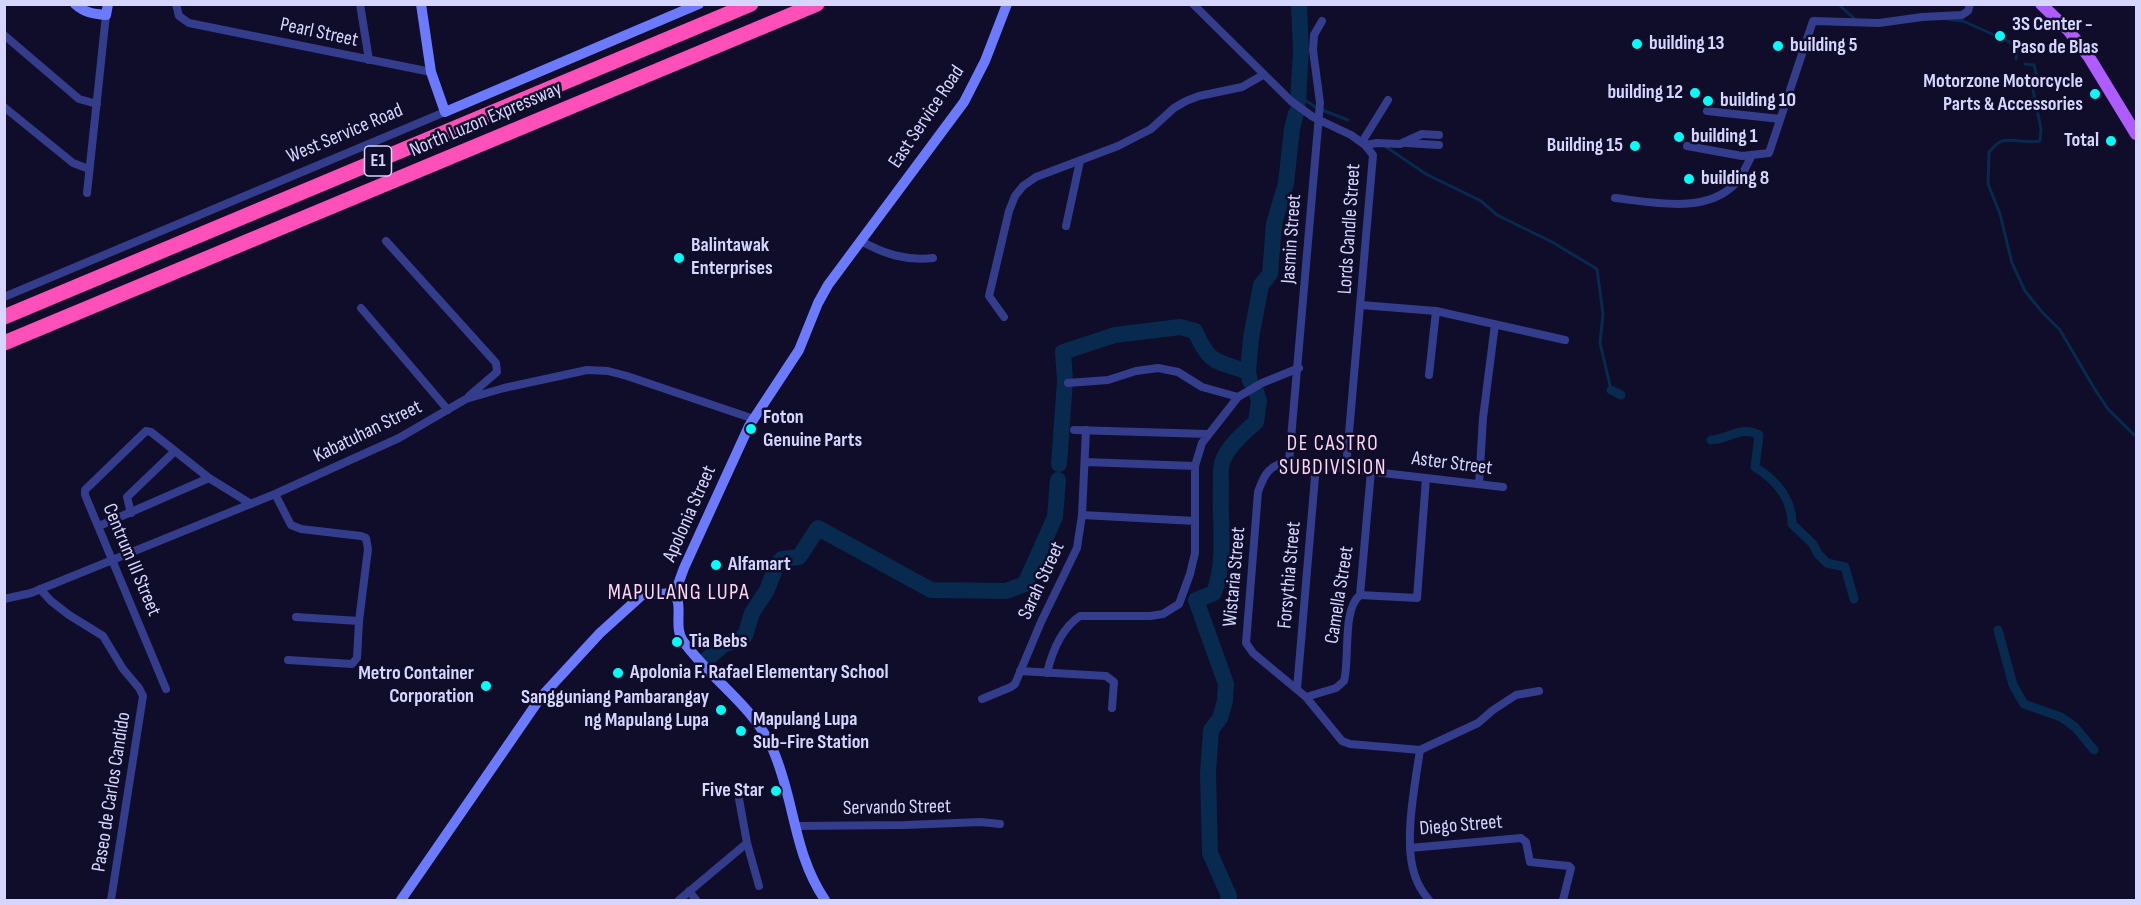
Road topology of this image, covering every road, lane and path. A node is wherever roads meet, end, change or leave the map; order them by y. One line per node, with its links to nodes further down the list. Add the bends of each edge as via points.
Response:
1 (75, 4): 12 (main road, via 89,13)
2 (176, 4): 15 (street, Pearl Street, via 179,16 189,23)
3 (360, 4): 15 (street)
4 (421, 4): 16 (main road)
5 (699, 4): 22 (main road, West Service Road)
6 (751, 4): 44 (highway, North Luzon Expressway / E1)
7 (817, 4): 48 (highway, North Luzon Expressway / E1)
8 (1007, 4): 38 (main road, East Service Road, via 964,102)
9 (1193, 4): 17 (street, Lords Candle Street)
10 (1970, 4): 24 (street, via 1962,15 1879,23 1813,21)
11 (2041, 4): 25 (main road, via 2089,57)
12 (107, 10): 19 (street)
13 (1322, 21): 23 (street, Jasmin Street, via 1314,35 1313,50 1320,103)
14 (4, 35): 19 (street, via 79,99)
15 (369, 60): 16 (street, Pearl Street)
16 (431, 72): 22 (main road)
17 (1263, 75): 23 (street, Lords Candle Street, via 1291,101); 32 (street, via 1242,87 1186,101 1151,129)
18 (1388, 100): 27 (street)
19 (97, 104): 33 (street)
20 (4, 107): 33 (street, via 73,163)
21 (1707, 111): 24 (street)
22 (445, 112): 40 (street, West Service Road)
23 (1318, 118): 27 (street, Lords Candle Street); 49 (street, Jasmin Street)
24 (1780, 120): 31 (street, via 1769,153)
25 (2136, 134)
26 (1439, 135): 28 (street, via 1422,134)
27 (1363, 143): 28 (street); 41 (street, Lords Candle Street, via 1371,151 1373,161)
28 (1404, 143): 29 (street)
29 (1438, 146)
30 (1688, 146): 31 (street)
31 (1752, 155): 35 (street, via 1734,185 1705,201)
32 (1080, 161): 36 (street); 45 (street, via 1036,177 1015,195 989,296)
33 (89, 170): 34 (street)
34 (87, 192)
35 (1615, 198)
36 (1066, 226)
37 (386, 241): 53 (street, via 496,363 497,372)
38 (861, 241): 39 (street, via 887,254); 55 (main road, Apolonia Street, via 828,285 799,350)
39 (933, 258)
40 (4, 297)
41 (1361, 305): 43 (street); 64 (street, Lords Candle Street)
42 (361, 308): 54 (street)
43 (1436, 311): 46 (street); 50 (street)
44 (4, 317)
45 (1004, 317)
46 (1495, 324): 47 (street); 68 (street)
47 (1565, 340)
48 (4, 344)
49 (1299, 368): 52 (street); 61 (street, Jasmin Street)
50 (1429, 375)
51 (1068, 383): 52 (street, via 1108,380 1158,368 1178,372 1202,387)
52 (1238, 397): 58 (street)
53 (465, 399): 54 (street, Kabatuhan Street); 55 (street, Kabatuhan Street, via 597,370 627,376)
54 (448, 410): 70 (street, Kabatuhan Street, via 399,438)
55 (753, 419): 78 (main road, Apolonia Street)
56 (1074, 430): 57 (street)
57 (1086, 430): 58 (street); 60 (street, Sarah Street)
58 (1208, 434): 63 (street)
59 (175, 451): 66 (street); 72 (street, via 127,497); 75 (street, Centrum III Street, via 146,431 85,490)
60 (1085, 462): 63 (street); 73 (street, Sarah Street)
61 (1289, 462): 62 (street, Aster Street); 87 (street, Wistaria Street, via 1272,466 1258,492 1246,643)
62 (1316, 465): 64 (street, Aster Street); 87 (street, Forsythia Street)
63 (1195, 466): 74 (street)
64 (1346, 468): 65 (street, Aster Street)
65 (1371, 471): 67 (street, Aster Street); 79 (street, Camella Street)
66 (209, 478): 71 (street); 72 (street)
67 (1426, 478): 68 (street, Aster Street); 79 (street, via 1417,598)
68 (1479, 484): 69 (street, Aster Street)
69 (1503, 487)
70 (275, 494): 71 (street, Kabatuhan Street); 82 (street, via 296,528 366,538)
71 (251, 504): 76 (street, Kabatuhan Street)
72 (131, 513): 75 (street)
73 (1082, 516): 74 (street); 84 (street, Sarah Street, via 1077,548)
74 (1195, 521): 85 (street, via 1195,553 1179,604 1163,614 1150,616 1080,616 1057,644)
75 (99, 526): 76 (street, Centrum III Street)
76 (113, 559): 77 (street, Kabatuhan Street); 86 (street, Centrum III Street)
77 (40, 589): 80 (street, Kabatuhan Street); 101 (street, Paseo de Carlos Candido, via 51,602 103,636 143,696)
78 (674, 592): 95 (main road, via 681,638 753,717 771,744); 102 (main road, Apolonia Street, via 641,596 558,677 521,723)
79 (1359, 595): 89 (street, Camella Street, via 1350,613 1344,681)
80 (4, 599)
81 (296, 617): 82 (street)
82 (359, 621): 83 (street, via 357,658 352,664)
83 (288, 660)
84 (1020, 671): 85 (street); 90 (street, Sarah Street, via 1011,687)
85 (1047, 673): 91 (street, via 1106,676 1114,682)
86 (166, 688)
87 (1297, 689): 89 (street)
88 (1539, 691): 92 (street, via 1516,695 1478,723)
89 (1306, 697): 92 (street, via 1342,741)
90 (982, 699)
91 (1112, 708)
92 (1420, 750): 97 (street)
93 (736, 788): 96 (street)
94 (1000, 824): 95 (street, Servando Street)
95 (795, 826): 100 (main road)
96 (747, 843): 98 (street); 99 (street)
97 (1410, 848): 105 (street, via 1414,875); 106 (street, Diego Street, via 1521,838 1526,842 1530,862 1571,868)
98 (759, 886)
99 (689, 891): 103 (street); 104 (street)
100 (820, 899)
101 (111, 900)
102 (402, 900)
103 (679, 900)
104 (696, 900)
105 (1429, 900)
106 (1563, 900)

